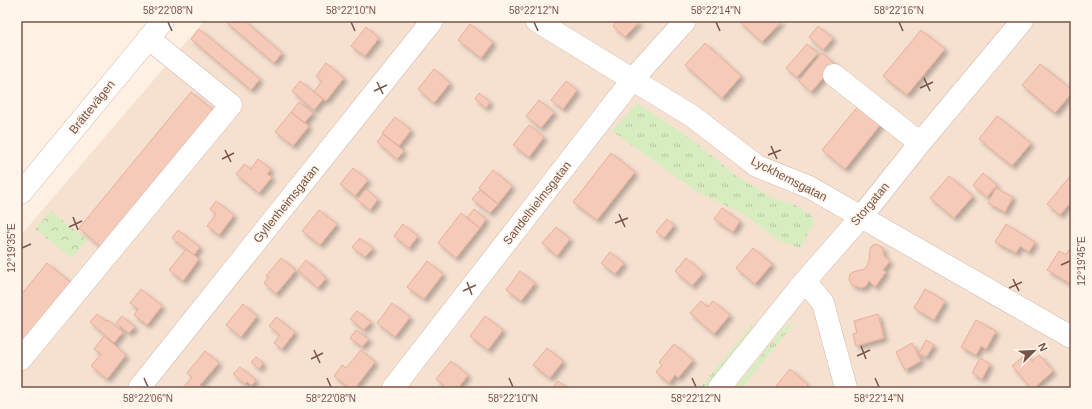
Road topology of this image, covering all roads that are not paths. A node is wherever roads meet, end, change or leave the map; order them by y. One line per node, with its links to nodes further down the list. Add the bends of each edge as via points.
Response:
1 (163, 21): 6 (street, Brättevägen)
2 (432, 21): 15 (street, Gyllenheimsgatan)
3 (537, 21): 8 (street, Lyckhemsgatan)
4 (685, 21): 8 (street, Sandelhielmsgatan)
5 (1022, 21): 9 (street, Storgatan)
6 (148, 38): 10 (street, Brättevägen); 14 (street, via 231,105)
7 (834, 75): 9 (street)
8 (633, 79): 11 (street, Lyckhemsgatan, via 692,116 756,166 809,187); 16 (street, Sandelhielmsgatan)
9 (920, 144): 11 (street, Storgatan)
10 (24, 182)
11 (861, 216): 12 (street, Storgatan); 13 (street, Lyckhemsgatan)
12 (805, 281): 17 (street, Storgatan); 18 (street, via 823,302)
13 (1071, 337)
14 (21, 359)
15 (139, 388)
16 (393, 388)
17 (718, 388)
18 (846, 388)

